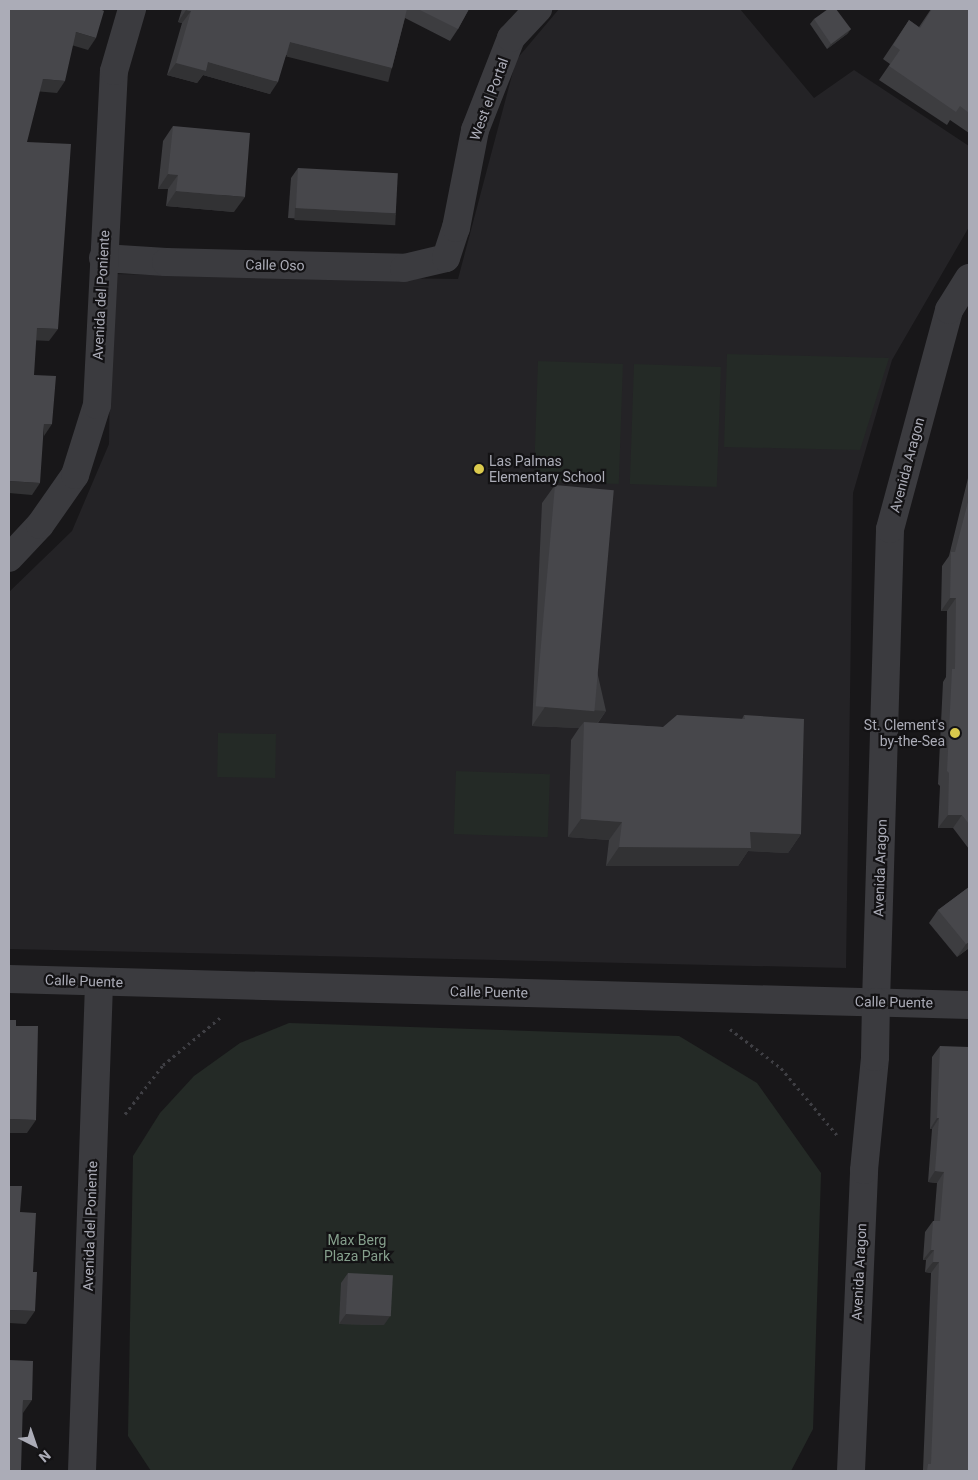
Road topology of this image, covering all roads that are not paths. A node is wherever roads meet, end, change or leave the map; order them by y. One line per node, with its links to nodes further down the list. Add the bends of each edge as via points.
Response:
1 (132, 9): 3 (street, Avenida del Poniente, via 114,71)
2 (538, 9): 4 (street, West el Portal, via 511,38 475,130 456,228)
3 (103, 258): 4 (street, Calle Oso, via 404,268); 6 (street, Avenida del Poniente, via 96,405 75,475 40,525)
4 (446, 258)
5 (969, 278): 9 (street, Avenida Aragon, via 949,310 890,529)
6 (9, 558)
7 (9, 978): 8 (street, Calle Puente)
8 (99, 982): 9 (street, Calle Puente); 11 (street, Avenida del Poniente)
9 (876, 1002): 10 (street, Calle Puente); 12 (street, Avenida Aragon, via 875,1057 864,1170)
10 (969, 1004)
11 (82, 1471)
12 (851, 1471)

